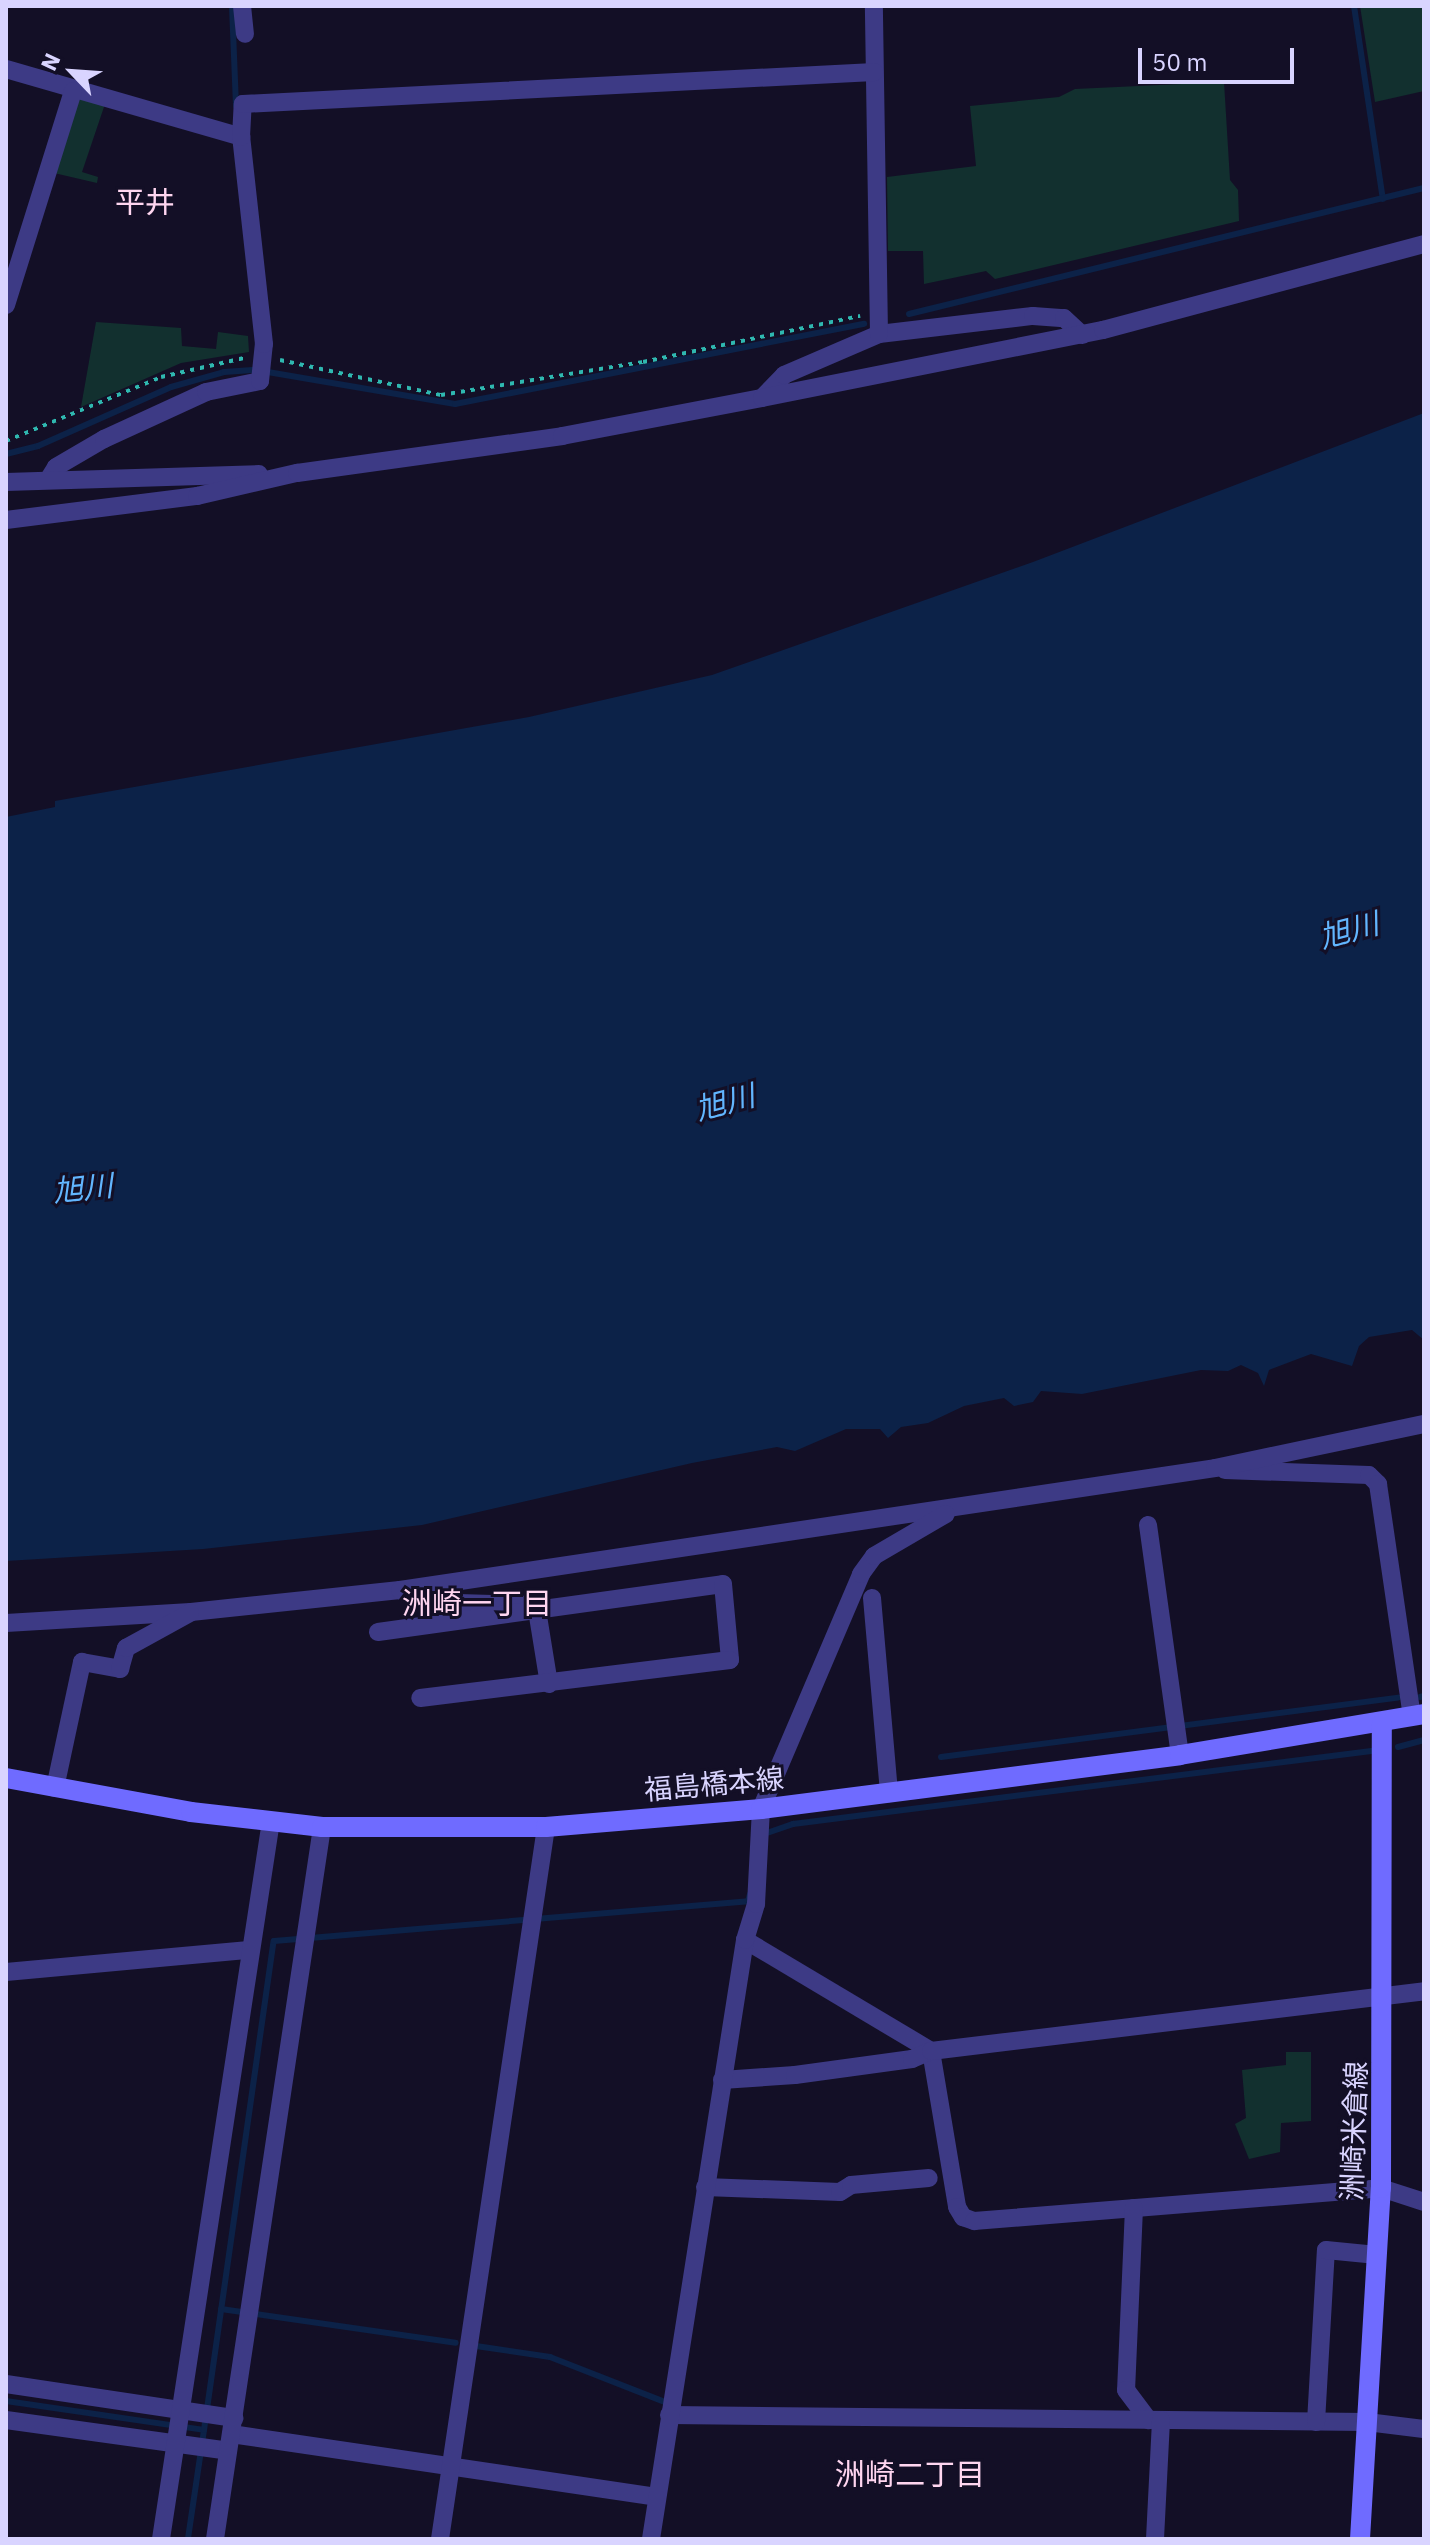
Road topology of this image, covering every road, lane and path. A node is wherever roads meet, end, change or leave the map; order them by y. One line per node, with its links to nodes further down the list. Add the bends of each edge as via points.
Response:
1 (242, 6): 3 (street)
2 (874, 6): 5 (street)
3 (245, 34)
4 (6, 69): 6 (street)
5 (874, 72): 7 (street, via 243,104); 10 (street)
6 (73, 91): 7 (street, via 85,90); 9 (street)
7 (241, 137): 13 (street)
8 (1424, 244): 12 (street)
9 (6, 305)
10 (876, 312): 11 (street); 13 (path, via 643,362 441,395)
11 (879, 334): 12 (street, via 1033,316 1064,318); 14 (street, via 784,375)
12 (1082, 335): 14 (street)
13 (264, 366): 15 (path, via 226,358 192,366); 17 (street, via 253,384 206,392 77,452)
14 (762, 398): 16 (street, via 562,436)
15 (6, 441)
16 (297, 473): 17 (street); 19 (street, via 197,496)
17 (48, 480): 18 (street)
18 (6, 482)
19 (6, 520)
20 (1424, 1424): 21 (street)
21 (1215, 1468): 22 (street); 32 (street, via 1252,1475 1369,1475 1378,1484)
22 (958, 1506): 24 (street); 39 (street, via 874,1556 861,1574)
23 (1148, 1525): 34 (street)
24 (400, 1590): 26 (street, via 423,1602 531,1605); 27 (street)
25 (872, 1598): 37 (street)
26 (537, 1610): 29 (street); 30 (street); 30 (street, via 723,1584 730,1660)
27 (191, 1612): 28 (street); 36 (street, via 126,1648 120,1669 82,1662)
28 (6, 1623)
29 (378, 1632)
30 (549, 1684): 31 (street)
31 (420, 1698)
32 (1418, 1716): 33 (main road, 福島橋本線)
33 (1382, 1724): 34 (main road, 福島橋本線); 46 (main road, 洲崎米倉線)
34 (1180, 1755): 37 (main road, 福島橋本線)
35 (6, 1778): 36 (main road, 福島橋本線)
36 (55, 1788): 38 (main road, 福島橋本線)
37 (889, 1793): 39 (main road, 福島橋本線)
38 (271, 1821): 40 (main road, 福島橋本線); 43 (street)
39 (761, 1826): 41 (main road, 福島橋本線); 42 (street, via 756,1904)
40 (322, 1827): 41 (main road, 福島橋本線); 63 (street)
41 (546, 1827): 64 (street)
42 (745, 1940): 47 (street); 48 (street)
43 (250, 1945): 44 (street); 61 (street)
44 (6, 1972)
45 (1424, 1991): 46 (street)
46 (1386, 1996): 47 (street); 51 (main road, 洲崎米倉線)
47 (931, 2051): 48 (street, via 897,2061); 53 (street, via 963,2217 974,2221)
48 (722, 2080): 50 (street)
49 (929, 2178): 50 (street, via 851,2185 840,2192)
50 (705, 2187): 56 (street)
51 (1381, 2188): 52 (street); 53 (street); 54 (main road, 洲崎米倉線)
52 (1424, 2202)
53 (1134, 2208): 57 (street, via 1126,2390)
54 (1377, 2255): 58 (street, via 1326,2250); 60 (main road, 洲崎米倉線)
55 (6, 2384): 61 (street)
56 (669, 2415): 57 (street); 65 (street)
57 (1148, 2416): 58 (street); 70 (street)
58 (1316, 2418): 60 (street)
59 (6, 2420): 61 (street)
60 (1367, 2422): 62 (street); 71 (main road, 洲崎米倉線)
61 (187, 2425): 63 (street); 63 (street, via 208,2448); 66 (street)
62 (1424, 2429)
63 (231, 2434): 64 (street); 67 (street)
64 (452, 2465): 65 (street); 68 (street)
65 (656, 2497): 69 (street)
66 (161, 2539)
67 (215, 2539)
68 (440, 2539)
69 (651, 2539)
70 (1155, 2539)
71 (1360, 2539)

